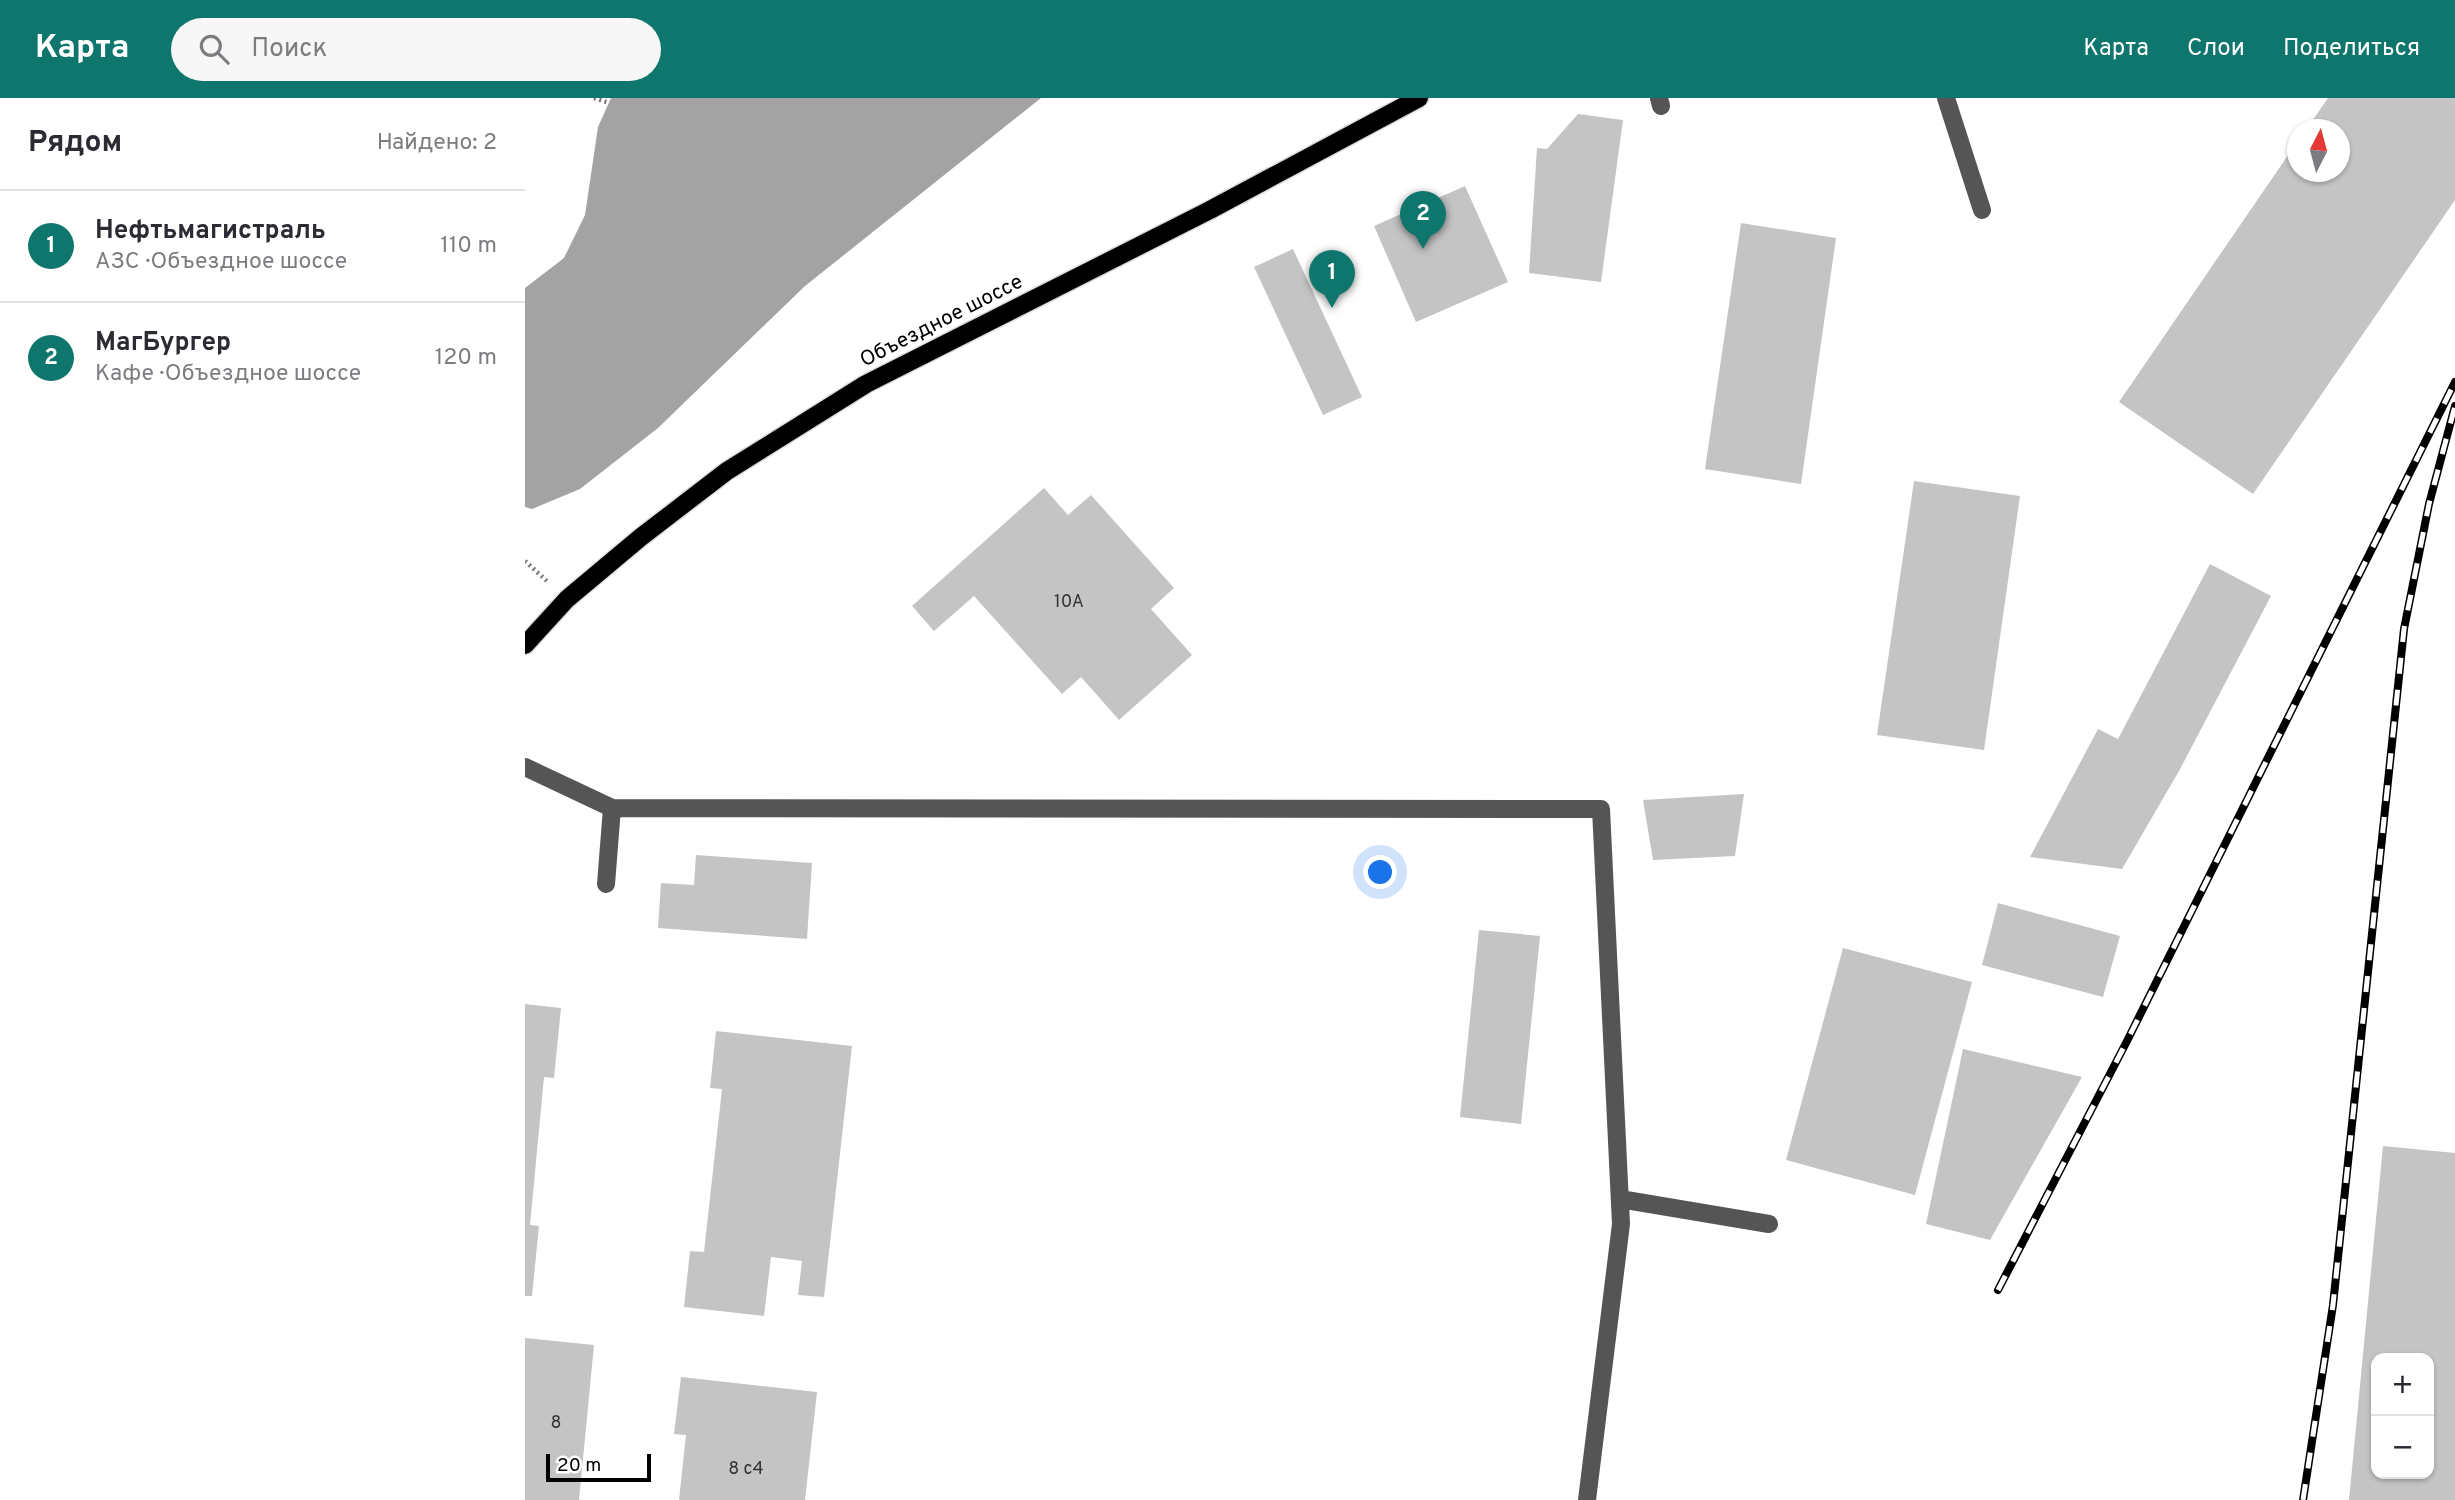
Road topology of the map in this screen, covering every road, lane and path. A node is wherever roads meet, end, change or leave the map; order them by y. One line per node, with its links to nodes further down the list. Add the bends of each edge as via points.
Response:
1 (594, 98): 4 (path)
2 (1419, 98): 6 (main road, Объездное шоссе, via 866,384 717,479 641,537 567,600)
3 (1946, 98): 5 (lane)
4 (609, 103)
5 (1982, 210)
6 (525, 645)
7 (525, 767): 8 (lane)
8 (612, 808): 9 (lane); 10 (lane, via 1601,809)
9 (606, 884)
10 (1620, 1199): 11 (lane); 12 (lane, via 1621,1224)
11 (1769, 1224)
12 (1587, 1500)

